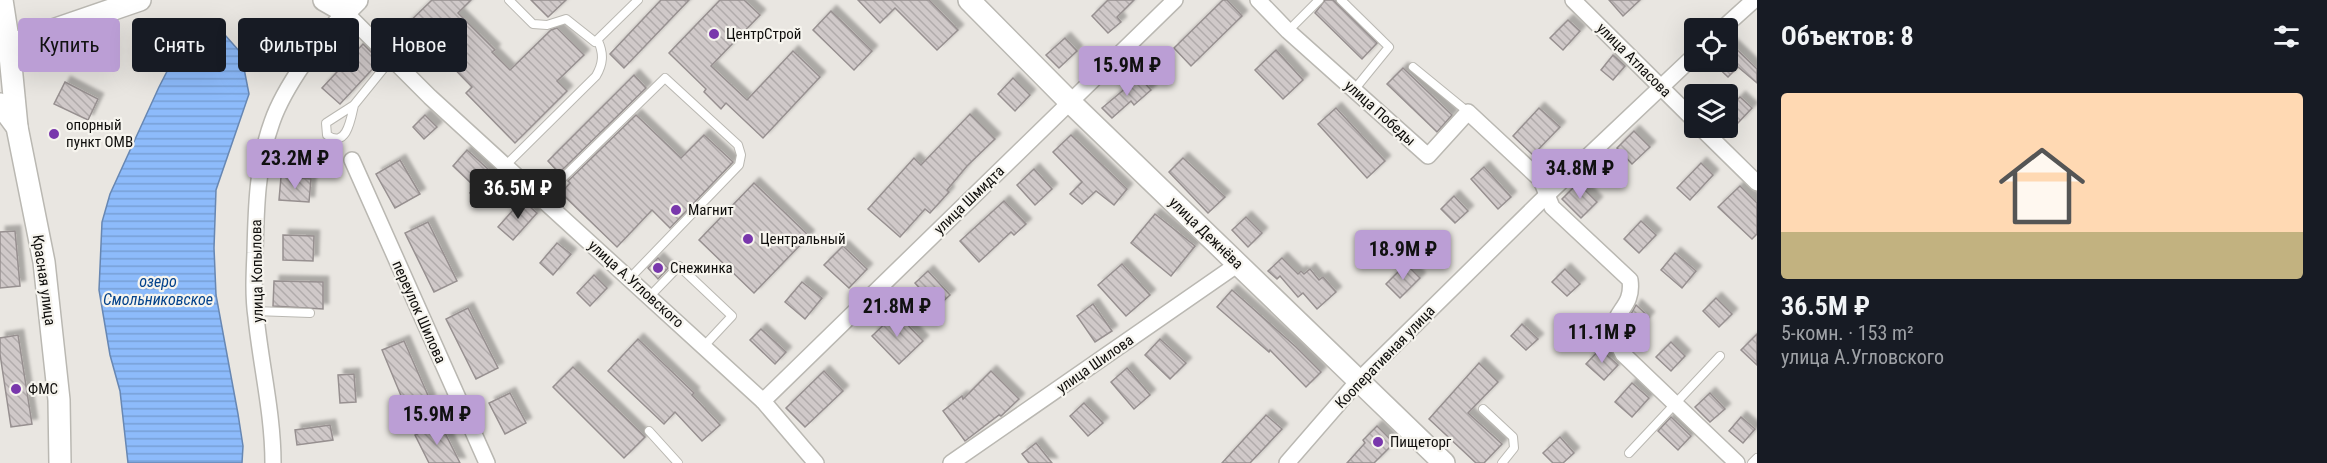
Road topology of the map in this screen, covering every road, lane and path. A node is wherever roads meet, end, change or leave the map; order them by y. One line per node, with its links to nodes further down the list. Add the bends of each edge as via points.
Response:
1 (2, 0): 19 (main road)
2 (140, 0): 19 (main road)
3 (324, 0): 13 (main road)
4 (509, 0): 18 (lane, via 533,24 547,25 566,19 591,40)
5 (638, 0): 18 (lane)
6 (969, 0): 27 (main road, улица Дежнёва)
7 (1258, 0): 17 (street, улица Победы)
8 (1319, 0): 17 (lane)
9 (1341, 0): 26 (lane, via 1389,47)
10 (1573, 0): 25 (street, улица Атласова)
11 (1754, 0): 15 (street)
12 (1169, 2): 27 (street, улица Шмидта)
13 (351, 6): 14 (street, улица Копылова); 16 (street, улица А.Угловского)
14 (340, 18)
15 (1734, 18)
16 (371, 31)
17 (1288, 31): 26 (street, улица Победы)
18 (598, 41): 35 (lane, via 603,61 596,76)
19 (5, 46): 32 (main road)
20 (1684, 65): 25 (street, Кооперативная улица)
21 (1413, 67): 31 (lane)
22 (300, 72): 42 (street, улица Копылова, via 272,122 261,167 255,215)
23 (381, 72): 29 (lane)
24 (407, 72): 35 (street, улица А.Угловского)
25 (1661, 87): 30 (street, улица Атласова); 37 (street, Кооперативная улица)
26 (1354, 90): 31 (street, улица Победы, via 1428,156)
27 (1070, 102): 39 (main road, улица Дежнёва); 47 (street, улица Шмидта)
28 (0, 104): 32 (main road, Красная улица)
29 (354, 105): 29 (lane, via 326,123 327,135 332,139 348,131)
30 (1684, 110)
31 (1468, 112): 37 (street, via 1541,180)
32 (17, 127): 53 (main road, Красная улица, via 44,262 60,400)
33 (1711, 138): 36 (street)
34 (352, 160): 55 (street, переулок Шилова)
35 (506, 165): 38 (street, улица А.Угловского)
36 (1757, 183)
37 (1548, 194): 46 (street, Кооперативная улица); 48 (street, via 1552,207 1630,279 1629,296 1612,325 1615,340 1623,354)
38 (542, 198): 40 (street, улица А.Угловского); 40 (lane, via 664,78 679,91 738,145 739,165)
39 (1238, 264): 46 (main road, улица Дежнёва); 58 (street, улица Шилова)
40 (630, 278): 41 (street, улица А.Угловского)
41 (650, 296): 44 (street, улица А.Угловского); 44 (lane, via 679,266 732,316)
42 (255, 311): 43 (lane); 54 (street, улица Копылова)
43 (310, 313)
44 (704, 346): 47 (street, улица А.Угловского)
45 (1720, 356): 48 (lane)
46 (1359, 380): 59 (street, Кооперативная улица); 60 (main road, улица Дежнёва)
47 (763, 401): 57 (street, улица А.Угловского)
48 (1675, 404): 51 (lane); 62 (street)
49 (1483, 409): 61 (lane, via 1513,437 1511,453)
50 (650, 431): 56 (lane)
51 (1629, 453)
52 (1757, 458): 63 (lane)
53 (60, 463)
54 (273, 463)
55 (487, 463)
56 (678, 463)
57 (816, 463)
58 (951, 463)
59 (1287, 463)
60 (1444, 463)
61 (1502, 463)
62 (1737, 463)
63 (1752, 463)

